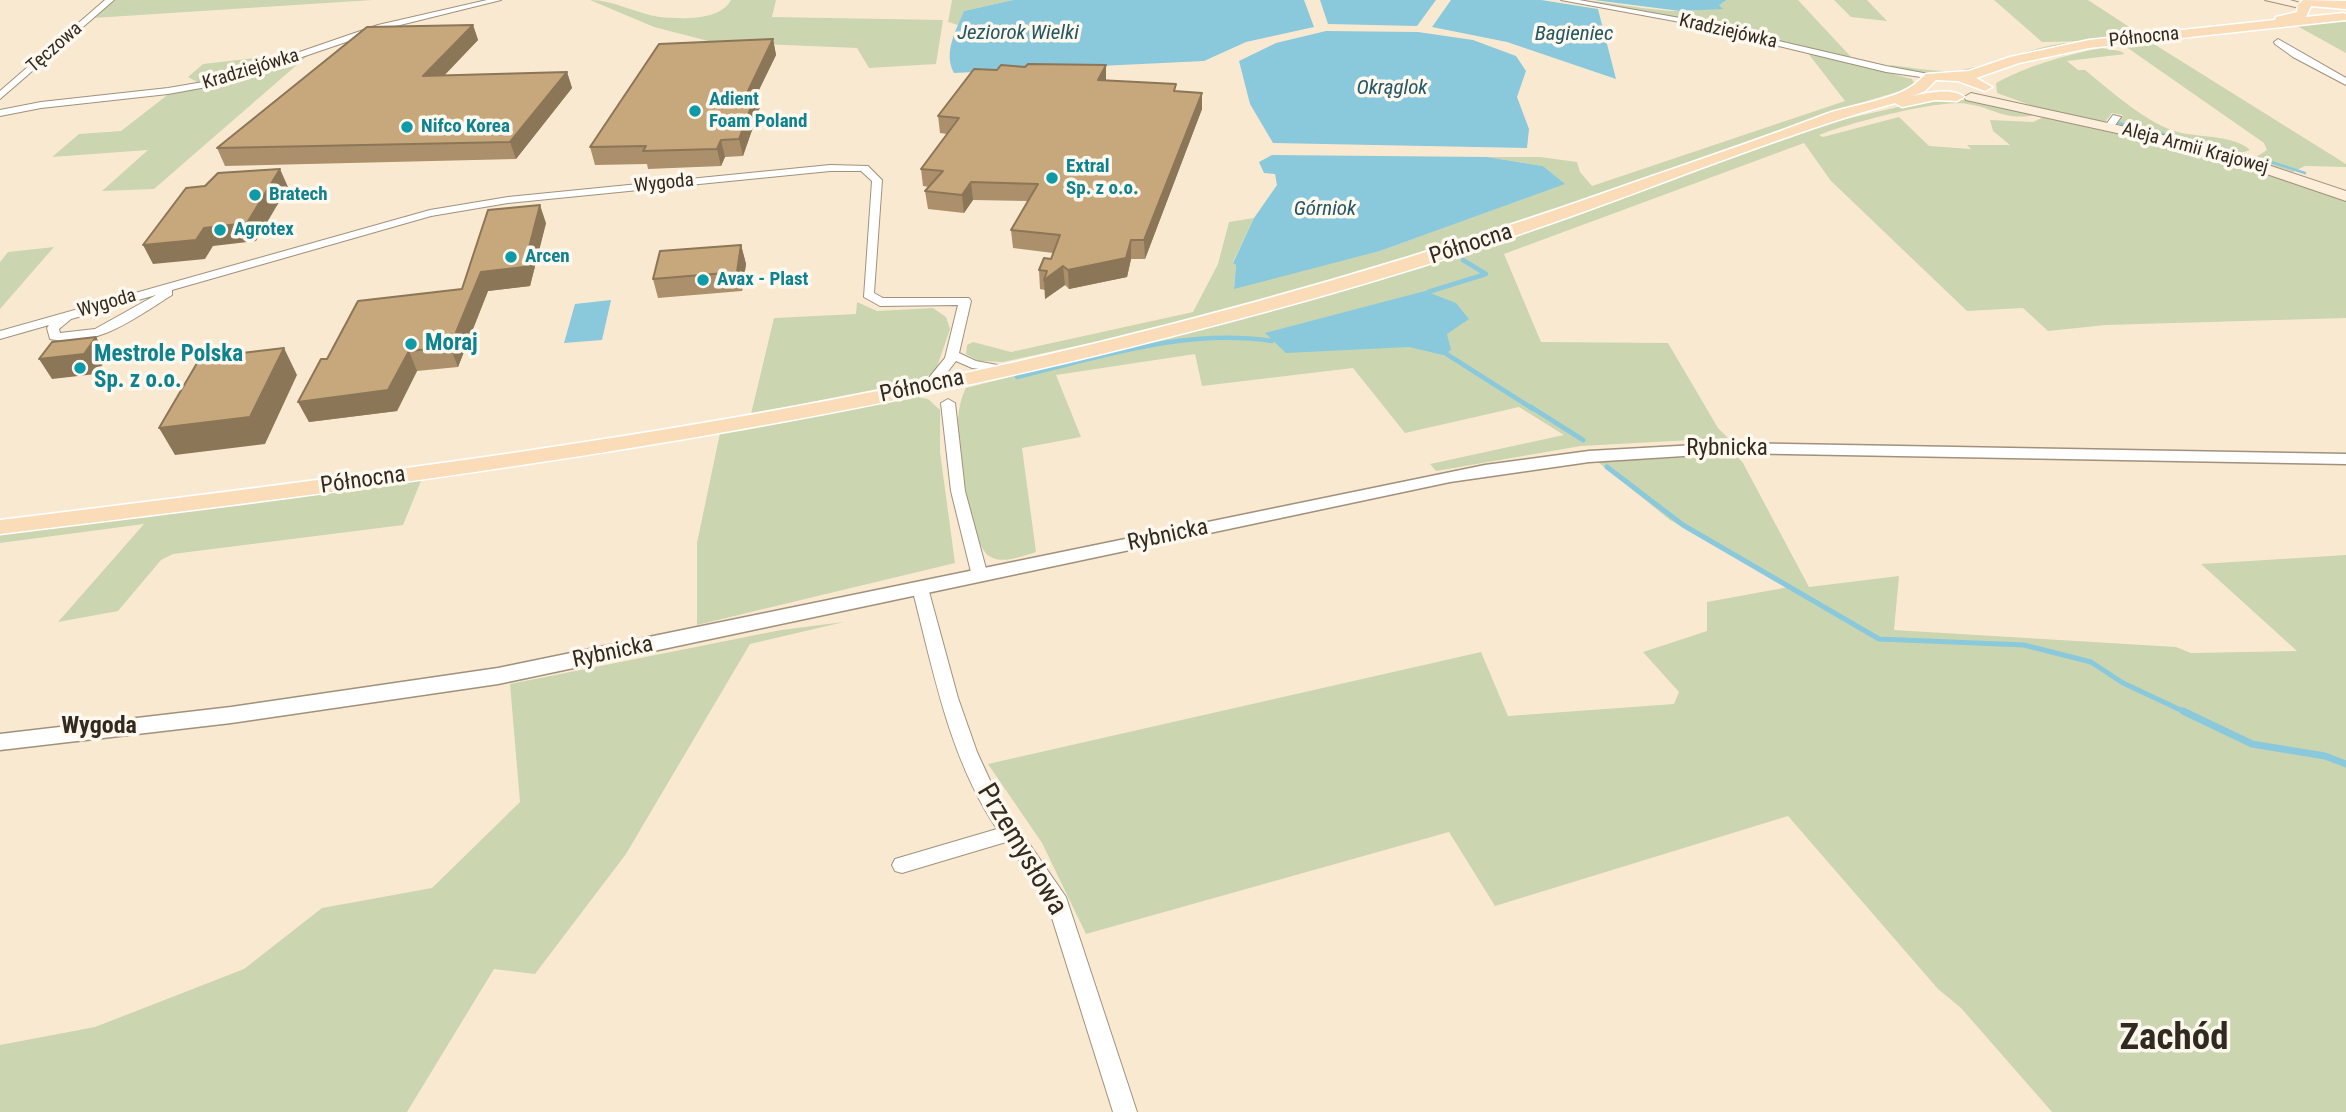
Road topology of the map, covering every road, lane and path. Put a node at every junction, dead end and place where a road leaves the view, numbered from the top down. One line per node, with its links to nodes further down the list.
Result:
1 (110, 0): 15 (street, Tęczowa)
2 (497, 0): 16 (street, Kradziejówka)
3 (1565, 0): 12 (street, Kradziejówka)
4 (2271, 0): 6 (main road)
5 (2288, 0): 6 (main road)
6 (2310, 3): 7 (main road); 8 (main road, Północna)
7 (2345, 9): 8 (main road, Północna)
8 (2250, 26): 10 (main road, Północna)
9 (2278, 42): 13 (street)
10 (2038, 54): 11 (main road, Północna); 14 (main road, Północna)
11 (1953, 77): 12 (main road); 14 (main road)
12 (1927, 80): 14 (main road); 17 (main road, Północna)
13 (2346, 82)
14 (1975, 93): 17 (main road, Północna); 18 (main road, Aleja Armii Krajowej)
15 (0, 96)
16 (0, 113)
17 (1816, 124): 23 (main road, Północna)
18 (2346, 195)
19 (186, 281): 20 (street, Wygoda); 20 (street, Wygoda); 22 (street, Wygoda)
20 (69, 315): 21 (street, Wygoda)
21 (0, 335)
22 (954, 355): 23 (street); 25 (street, Wygoda)
23 (1003, 370): 24 (main road, Północna)
24 (968, 377): 25 (main road, Północna); 26 (street)
25 (922, 387): 26 (street); 28 (main road, Północna)
26 (948, 403): 29 (street)
27 (2346, 459): 29 (street, Rybnicka)
28 (0, 527)
29 (980, 576): 30 (street, Rybnicka)
30 (920, 588): 31 (street, Rybnicka); 32 (street, Przemysłowa)
31 (0, 742)
32 (1010, 833): 33 (street); 34 (street, Przemysłowa)
33 (902, 865)
34 (1125, 1112)

